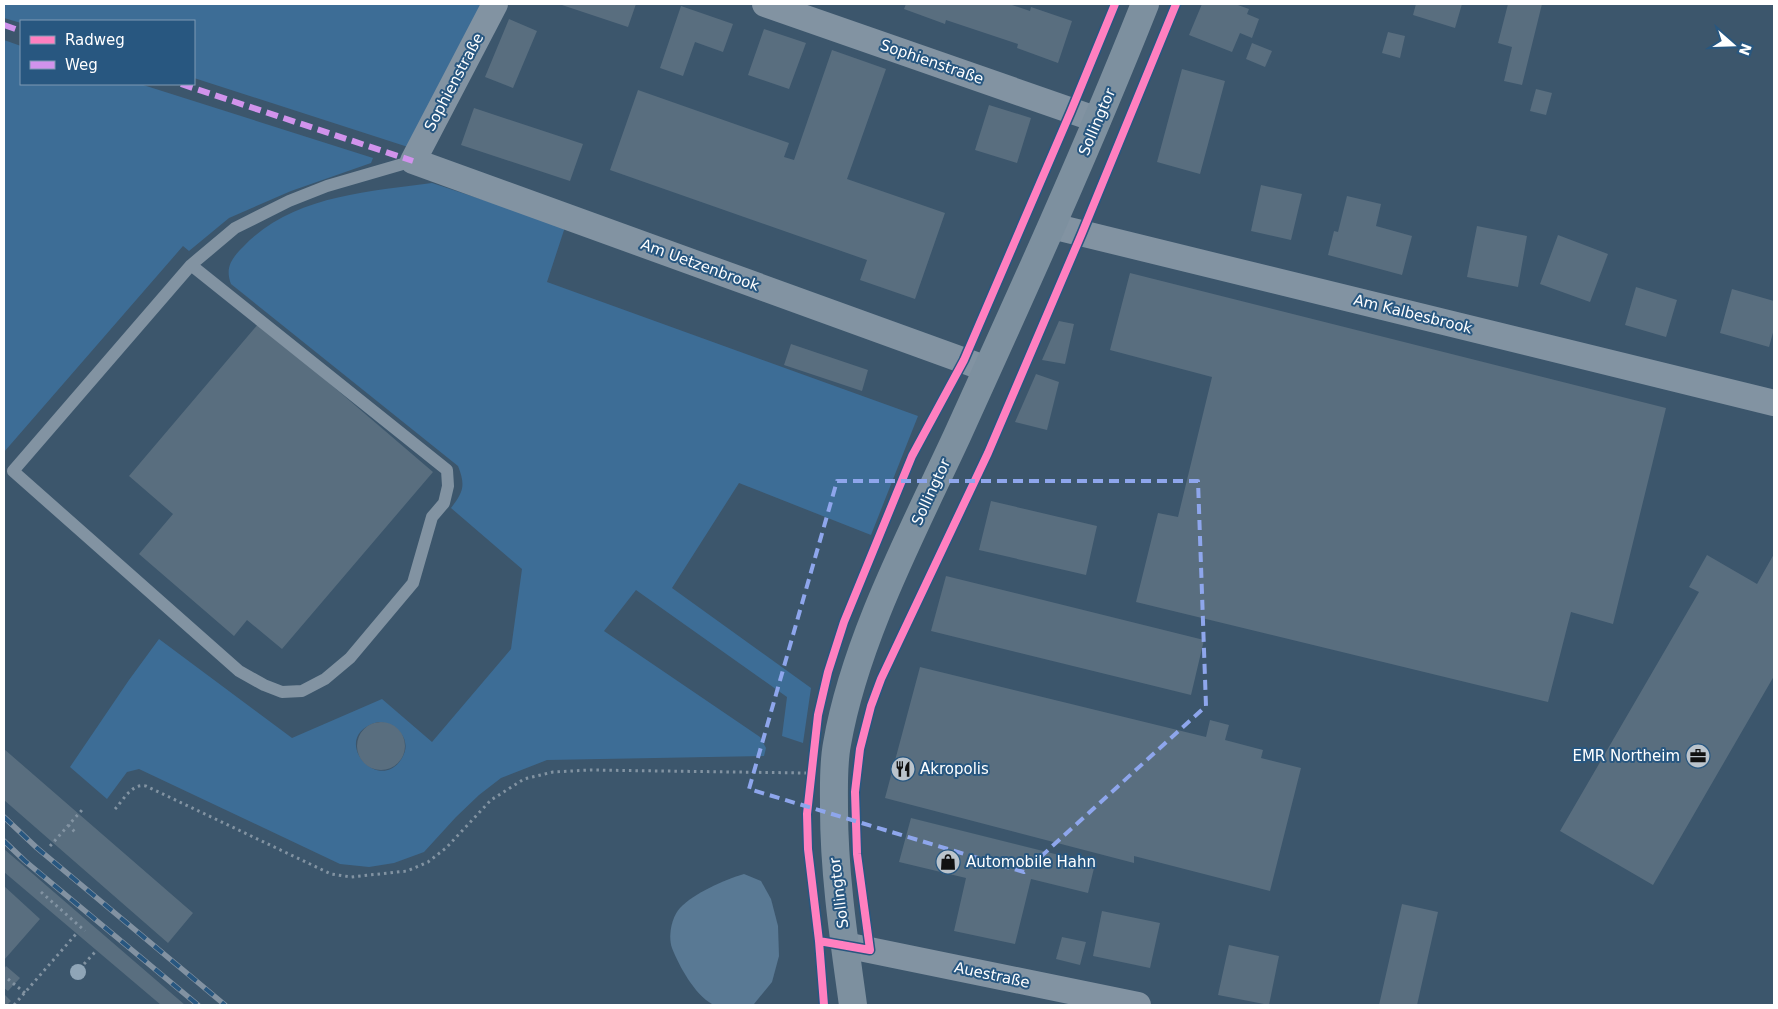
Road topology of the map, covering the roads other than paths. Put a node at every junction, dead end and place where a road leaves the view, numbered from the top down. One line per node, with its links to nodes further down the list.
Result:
1 (495, 4): 5 (street, Sophienstraße)
2 (765, 4): 4 (street, Sophienstraße)
3 (1145, 4): 4 (main road, Sollingtor)
4 (1098, 120): 6 (main road, Sollingtor)
5 (412, 161): 7 (lane); 8 (street, Am Uetzenbrook)
6 (1052, 226): 8 (main road, Sollingtor); 9 (street, Am Kalbesbrook)
7 (191, 265): 7 (lane)
8 (987, 369): 10 (main road, Sollingtor)
9 (1774, 403)
10 (845, 945): 11 (main road, Sollingtor); 12 (street, Auestraße)
11 (853, 1005)
12 (1138, 1005)

